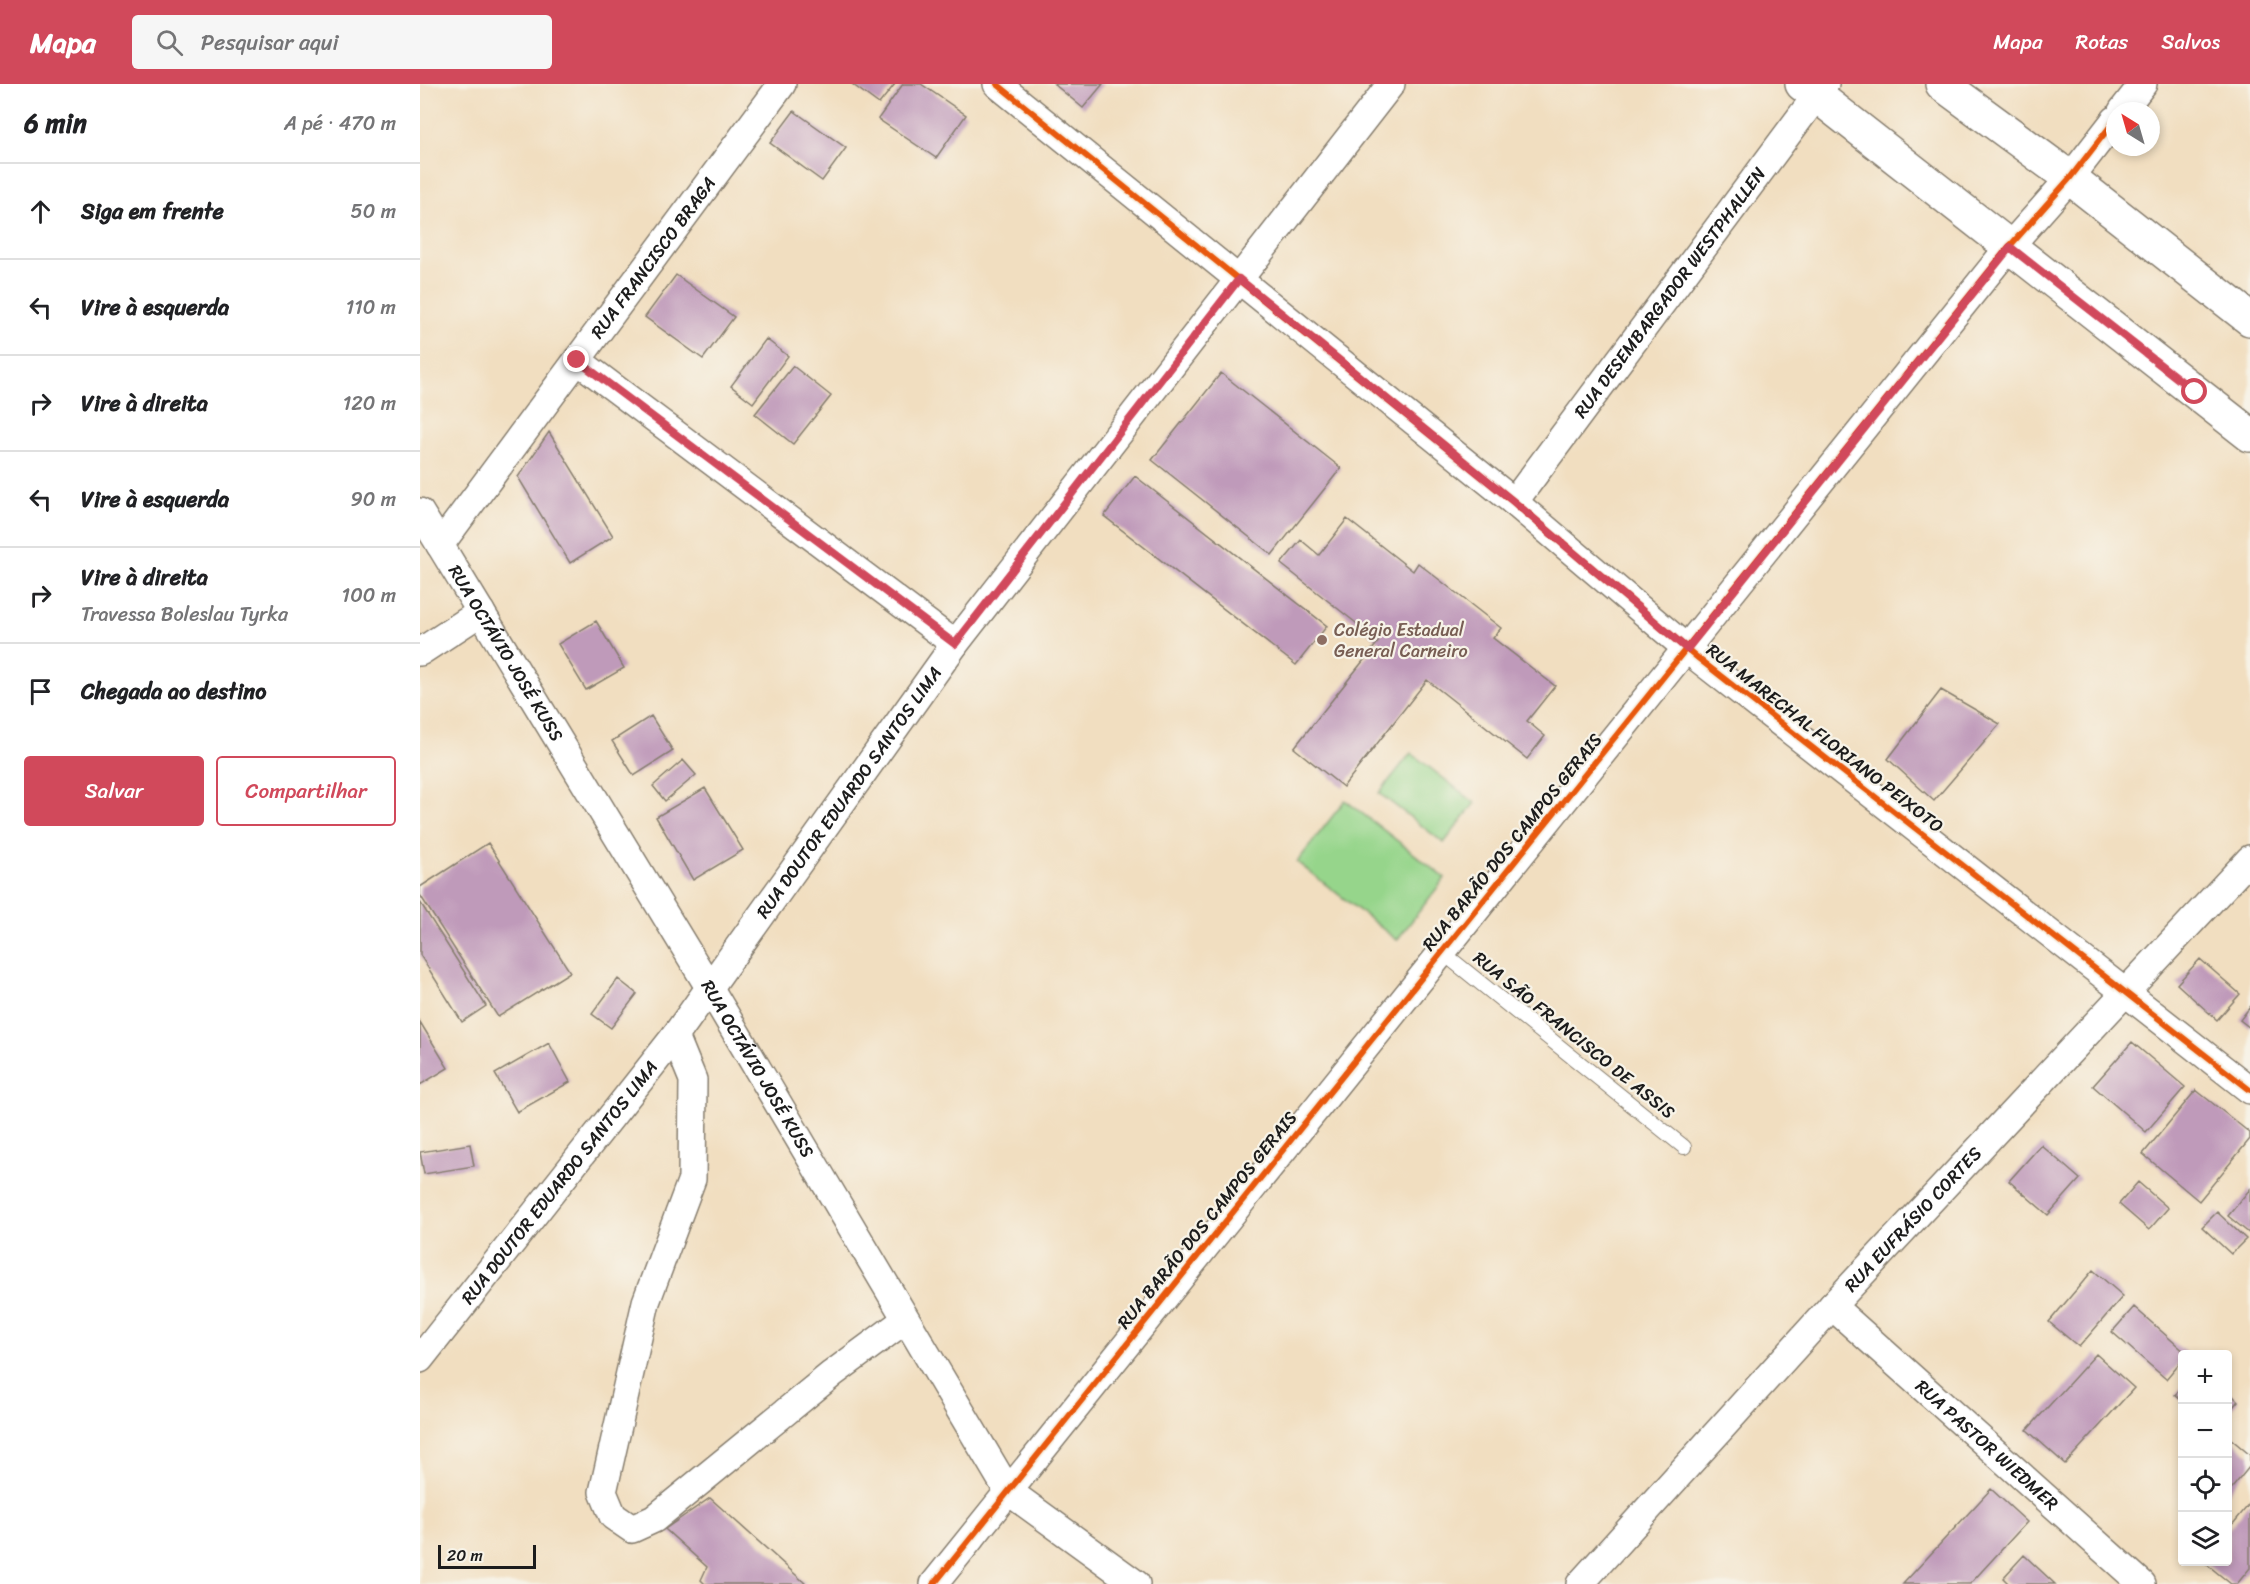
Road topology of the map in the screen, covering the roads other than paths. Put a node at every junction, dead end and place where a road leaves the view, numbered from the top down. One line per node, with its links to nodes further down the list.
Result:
1 (782, 84): 13 (street, RUA FRANCISCO BRAGA)
2 (997, 84): 11 (street, RUA MARECHAL FLORIANO PEIXOTO)
3 (1391, 84): 11 (street, RUA DOUTOR EDUARDO SANTOS LIMA)
4 (1942, 84): 9 (main road)
5 (2143, 84): 7 (street)
6 (1815, 88): 10 (main road); 15 (street, RUA DESEMBARGADOR WESTPHALLEN)
7 (2129, 102)
8 (2106, 132): 9 (street, RUA BARÃO DOS CAMPOS GERAIS)
9 (2070, 178): 10 (street, RUA BARÃO DOS CAMPOS GERAIS); 12 (main road)
10 (2010, 247): 14 (main road); 20 (street, RUA BARÃO DOS CAMPOS GERAIS)
11 (1239, 279): 15 (street, RUA MARECHAL FLORIANO PEIXOTO); 19 (street, RUA DOUTOR EDUARDO SANTOS LIMA)
12 (2250, 319)
13 (577, 360): 17 (street, RUA FRANCISCO BRAGA); 19 (street)
14 (2250, 435)
15 (1514, 502): 20 (street, RUA MARECHAL FLORIANO PEIXOTO)
16 (420, 512): 17 (street, RUA OCTÁVIO JOSÉ KUSS)
17 (440, 545): 18 (street, RUA OCTÁVIO JOSÉ KUSS)
18 (481, 612): 21 (street); 24 (street, RUA OCTÁVIO JOSÉ KUSS)
19 (955, 644): 24 (street, RUA DOUTOR EDUARDO SANTOS LIMA)
20 (1687, 649): 23 (street, RUA BARÃO DOS CAMPOS GERAIS); 25 (street, RUA MARECHAL FLORIANO PEIXOTO)
21 (420, 652)
22 (2250, 859): 25 (street, RUA EUFRÁSIO CORTES)
23 (1442, 952): 28 (lane, RUA SÃO FRANCISCO DE ASSIS); 32 (street, RUA BARÃO DOS CAMPOS GERAIS)
24 (709, 987): 26 (street, RUA DOUTOR EDUARDO SANTOS LIMA); 30 (street, RUA OCTÁVIO JOSÉ KUSS)
25 (2126, 993): 27 (street, RUA MARECHAL FLORIANO PEIXOTO); 29 (street, RUA EUFRÁSIO CORTES)
26 (675, 1036): 30 (street); 31 (street, RUA DOUTOR EDUARDO SANTOS LIMA)
27 (2250, 1090)
28 (1684, 1146)
29 (1832, 1306): 33 (street, RUA PASTOR WIEDMER); 36 (street, RUA EUFRÁSIO CORTES)
30 (905, 1320): 32 (street, RUA OCTÁVIO JOSÉ KUSS)
31 (420, 1359)
32 (1008, 1491): 34 (street, RUA BARÃO DOS CAMPOS GERAIS); 35 (street, RUA OCTÁVIO JOSÉ KUSS)
33 (2133, 1581)
34 (934, 1584)
35 (1136, 1584)
36 (1580, 1584)

